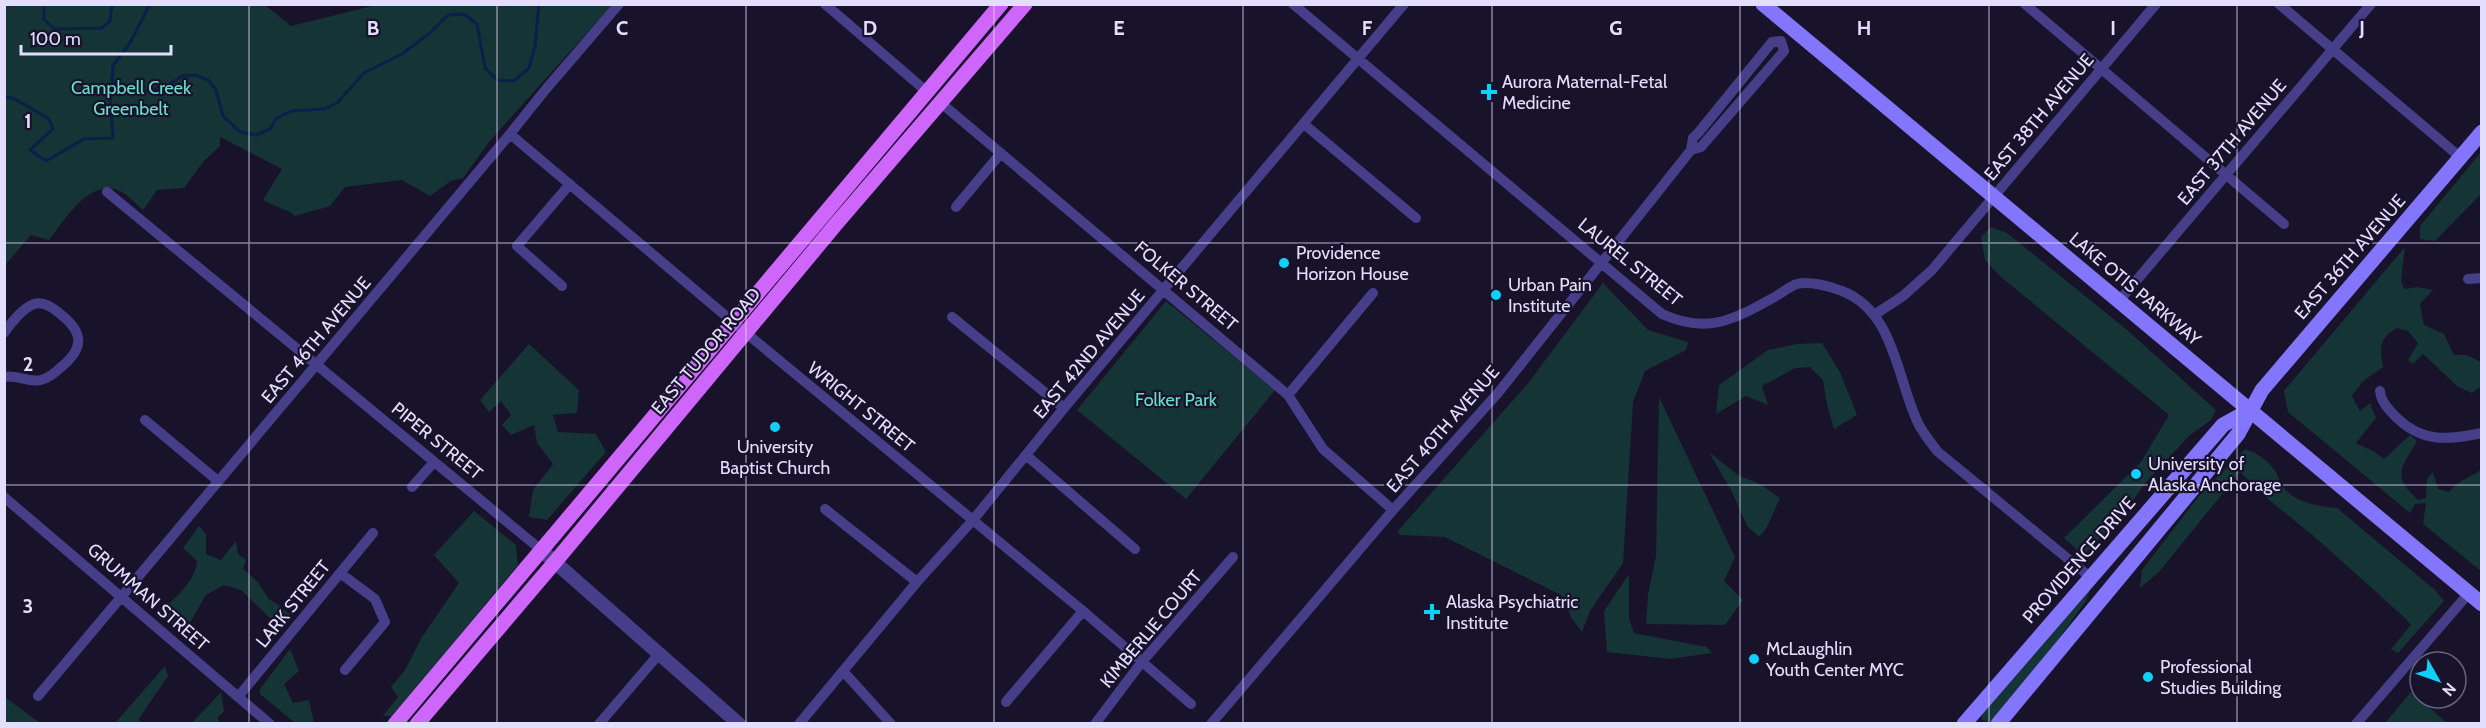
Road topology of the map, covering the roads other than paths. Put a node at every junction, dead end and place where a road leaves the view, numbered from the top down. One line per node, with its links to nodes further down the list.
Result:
1 (619, 4): 21 (street, EAST 46TH AVENUE)
2 (825, 4): 17 (street)
3 (1000, 4): 14 (main road, EAST TUDOR ROAD)
4 (1025, 4): 18 (main road, EAST TUDOR ROAD)
5 (1293, 4): 15 (street, LAUREL STREET)
6 (1404, 4): 15 (street, EAST 42ND AVENUE)
7 (1763, 4): 12 (main road, LAKE OTIS PARKWAY)
8 (2025, 4): 16 (street)
9 (2156, 4): 16 (street, EAST 38TH AVENUE)
10 (2279, 4): 13 (street)
11 (2372, 4): 13 (street, EAST 37TH AVENUE)
12 (1790, 27): 28 (main road, LAKE OTIS PARKWAY); 32 (street, EAST 40TH AVENUE)
13 (2333, 49): 24 (street); 25 (street, EAST 37TH AVENUE)
14 (956, 56): 17 (main road, EAST TUDOR ROAD); 18 (main road)
15 (1358, 59): 19 (street, EAST 42ND AVENUE); 32 (street, LAUREL STREET)
16 (2102, 69): 25 (street); 28 (street, EAST 38TH AVENUE)
17 (926, 91): 22 (main road); 41 (main road, EAST TUDOR ROAD)
18 (941, 103): 22 (main road, EAST TUDOR ROAD); 23 (street, FOLKER STREET)
19 (1304, 124): 30 (street); 36 (street, EAST 42ND AVENUE)
20 (2481, 132): 24 (main road, EAST 36TH AVENUE)
21 (510, 134): 26 (street, WRIGHT STREET); 44 (street, EAST 46TH AVENUE)
22 (907, 142): 43 (main road, EAST TUDOR ROAD)
23 (1001, 153): 29 (street); 36 (street, FOLKER STREET)
24 (2460, 158): 49 (main road, EAST 36TH AVENUE)
25 (2226, 176): 31 (street); 38 (street, EAST 37TH AVENUE)
26 (570, 184): 35 (street); 41 (street, WRIGHT STREET)
27 (107, 192): 44 (street, PIPER STREET)
28 (1993, 196): 38 (main road, LAKE OTIS PARKWAY); 39 (street, EAST 38TH AVENUE)
29 (956, 207)
30 (1416, 218)
31 (2284, 224)
32 (1601, 261): 39 (street, LAUREL STREET); 58 (street, EAST 40TH AVENUE)
33 (2481, 278): 34 (street)
34 (2468, 279)
35 (562, 286)
36 (1165, 289): 47 (street, FOLKER STREET); 48 (street, EAST 42ND AVENUE)
37 (1373, 293): 47 (street)
38 (2119, 301): 49 (main road, LAKE OTIS PARKWAY)
39 (1874, 315): 66 (street, LAUREL STREET)
40 (952, 317): 48 (street)
41 (732, 321): 43 (street, WRIGHT STREET); 61 (main road, EAST TUDOR ROAD)
42 (4, 333): 45 (street)
43 (746, 333): 59 (street, WRIGHT STREET); 64 (main road, EAST TUDOR ROAD)
44 (317, 365): 53 (street, PIPER STREET); 54 (street, EAST 46TH AVENUE)
45 (4, 378)
46 (2380, 391): 51 (street)
47 (1288, 394): 58 (street, FOLKER STREET)
48 (1064, 408): 52 (street, EAST 42ND AVENUE)
49 (2250, 410): 66 (main road, PROVIDENCE DRIVE); 68 (main road, LAKE OTIS PARKWAY); 72 (main road)
50 (145, 420): 54 (street)
51 (2481, 433)
52 (1026, 455): 59 (street, EAST 42ND AVENUE); 62 (street)
53 (434, 462): 55 (street); 61 (street, PIPER STREET)
54 (218, 481): 69 (street, EAST 46TH AVENUE)
55 (412, 487)
56 (4, 497): 69 (street, GRUMMAN STREET)
57 (825, 509): 67 (street)
58 (1393, 510): 89 (street, EAST 40TH AVENUE)
59 (973, 520): 67 (street, EAST 42ND AVENUE); 71 (street, WRIGHT STREET)
60 (373, 533): 65 (street, LARK STREET)
61 (540, 549): 64 (street, PIPER STREET); 82 (main road, EAST TUDOR ROAD)
62 (1135, 549)
63 (1233, 557): 74 (street, KIMBERLIE COURT)
64 (555, 562): 73 (street, PIPER STREET); 83 (main road, EAST TUDOR ROAD)
65 (340, 573): 75 (street); 78 (street, LARK STREET)
66 (2090, 577): 72 (main road); 90 (main road, PROVIDENCE DRIVE)
67 (917, 582): 76 (street, EAST 42ND AVENUE)
68 (2469, 593): 70 (main road, LAKE OTIS PARKWAY); 92 (street)
69 (122, 595): 77 (street, EAST 46TH AVENUE); 78 (street, GRUMMAN STREET)
70 (2481, 604)
71 (1083, 611): 74 (street, WRIGHT STREET); 79 (street)
72 (2073, 632): 91 (main road)
73 (659, 654): 84 (street); 85 (street, PIPER STREET)
74 (1141, 663): 80 (street, WRIGHT STREET); 88 (street, KIMBERLIE COURT)
75 (345, 670)
76 (843, 671): 86 (street, EAST 42ND AVENUE); 87 (street)
77 (38, 696)
78 (238, 697): 81 (street, GRUMMAN STREET)
79 (1006, 702)
80 (1191, 704)
81 (270, 723)
82 (395, 723)
83 (417, 723)
84 (599, 723)
85 (739, 723)
86 (799, 723)
87 (891, 723)
88 (1095, 723)
89 (1211, 723)
90 (1964, 723)
91 (1998, 723)
92 (2356, 723)

